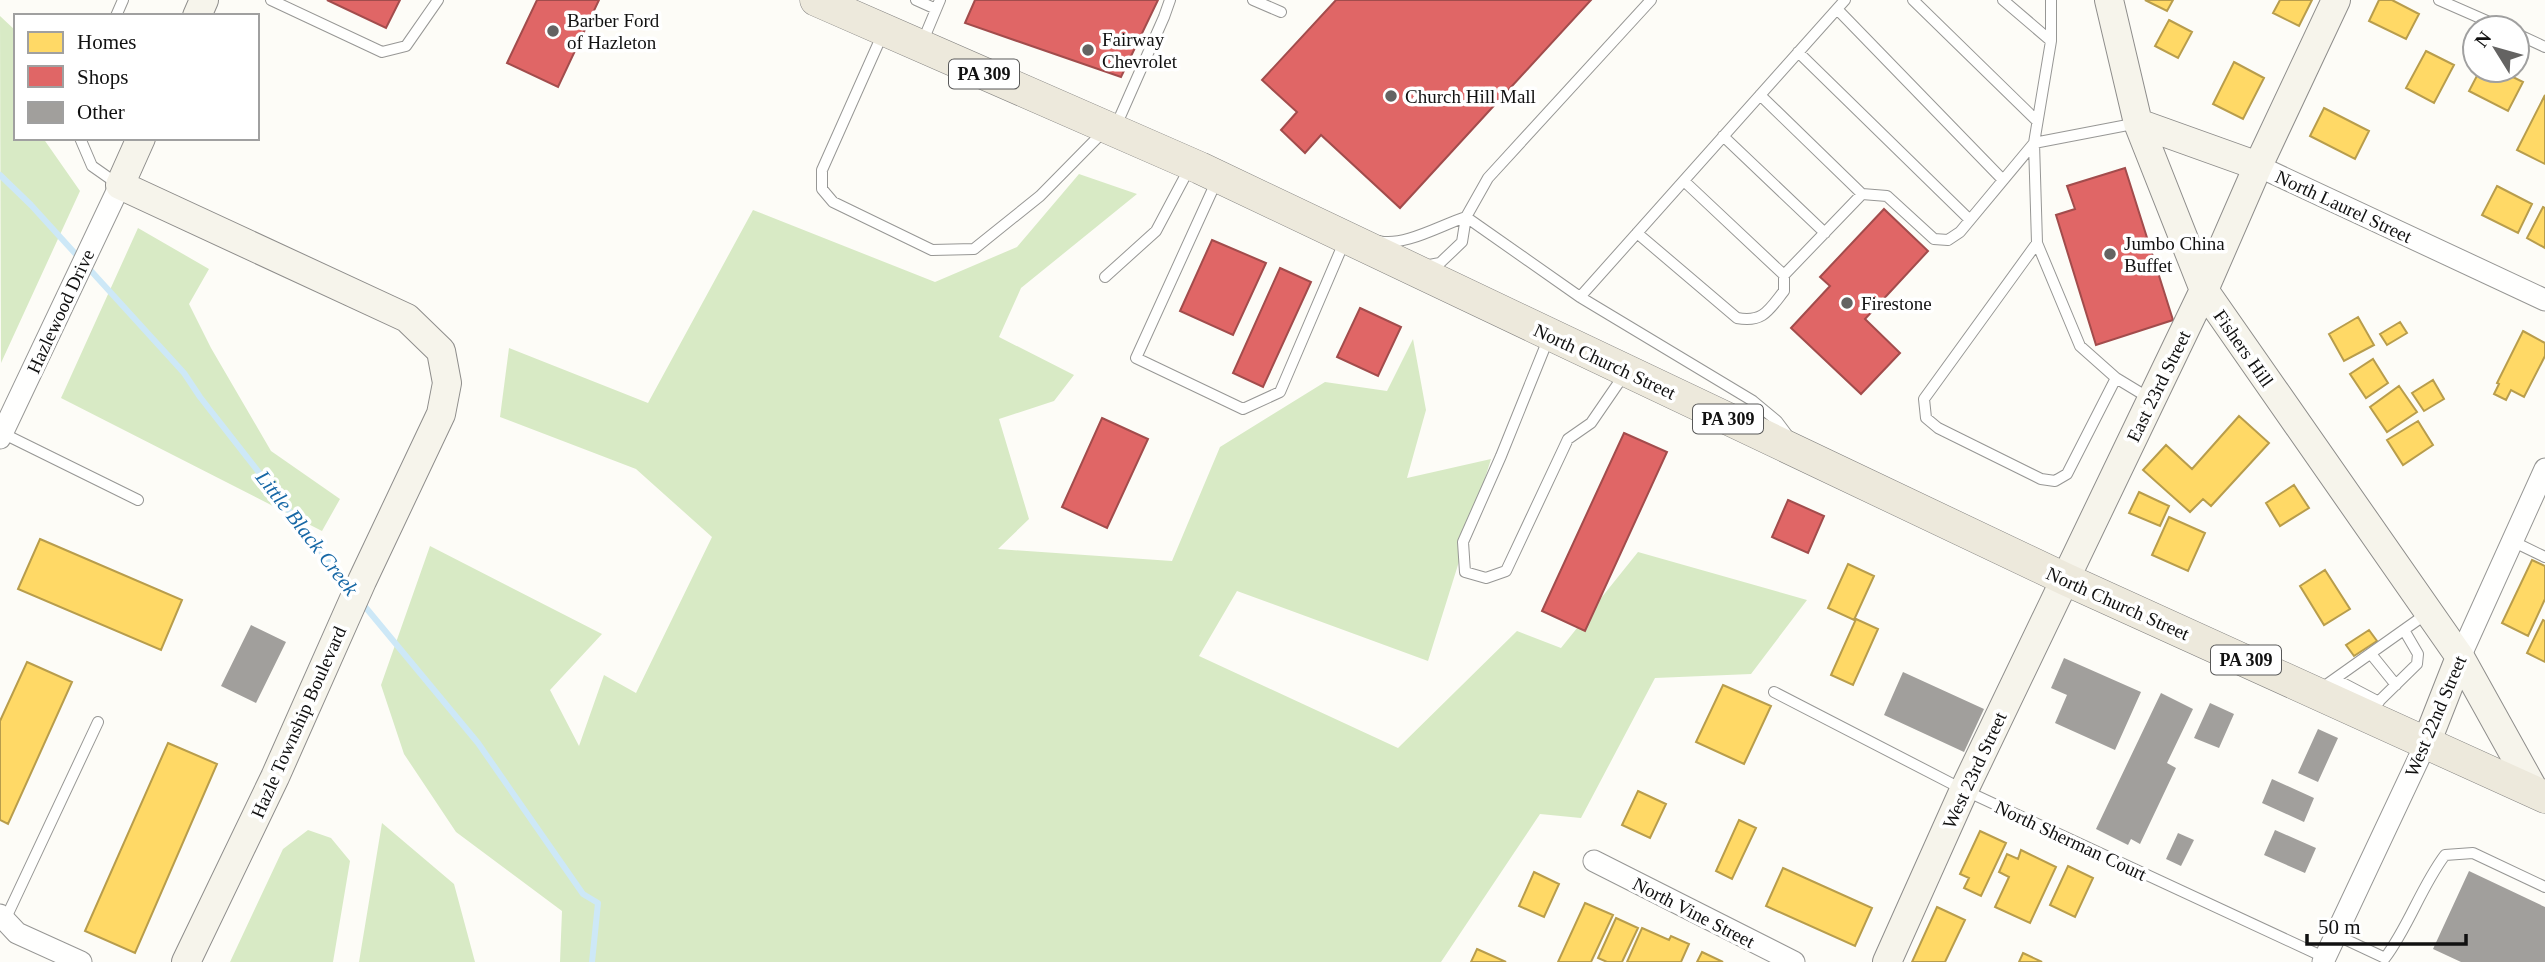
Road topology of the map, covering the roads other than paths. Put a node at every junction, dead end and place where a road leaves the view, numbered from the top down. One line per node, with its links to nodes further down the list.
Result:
1 (271, 0): 2 (lane)
2 (438, 0)
3 (816, 0): 19 (main road, North Church Street / PA 309)
4 (916, 0): 15 (lane)
5 (1170, 0): 26 (lane)
6 (1253, 0): 17 (lane)
7 (1651, 0): 37 (lane)
8 (1845, 0): 16 (lane)
9 (1913, 0): 24 (lane)
10 (2003, 0): 20 (lane)
11 (2051, 0): 20 (lane)
12 (2109, 0): 25 (street, Fishers Hill)
13 (2336, 0): 31 (street, East 23rd Street)
14 (2439, 0): 18 (lane)
15 (938, 5): 21 (lane)
16 (1837, 9): 22 (lane); 33 (lane)
17 (1280, 12)
18 (2471, 14)
19 (884, 30): 21 (main road, North Church Street / PA 309); 26 (lane)
20 (2051, 41): 24 (lane)
21 (921, 46): 26 (main road, North Church Street / PA 309)
22 (1798, 52): 23 (lane); 38 (lane)
23 (1760, 95): 27 (lane); 36 (lane)
24 (2037, 121): 30 (lane)
25 (2138, 123): 30 (lane); 31 (street, North Laurel Street); 46 (street, Fishers Hill)
26 (1110, 130): 32 (main road, North Church Street / PA 309)
27 (1723, 136): 34 (lane); 40 (lane)
28 (81, 140): 35 (lane)
29 (140, 140): 35 (street)
30 (2034, 144): 33 (lane); 42 (lane)
31 (2258, 166): 46 (street, East 23rd Street); 48 (street, North Laurel Street)
32 (1203, 170): 41 (main road, North Church Street / PA 309); 41 (lane); 45 (lane)
33 (2003, 180): 38 (lane)
34 (1684, 181): 39 (lane); 44 (lane)
35 (120, 185): 53 (street, Hazlewood Drive); 78 (street, Hazle Township Boulevard)
36 (1862, 194): 38 (lane); 40 (lane)
37 (1466, 217): 41 (lane); 43 (lane); 47 (lane)
38 (1970, 220)
39 (1637, 233): 44 (lane); 47 (lane)
40 (1825, 233): 44 (lane)
41 (1339, 234): 43 (main road, North Church Street / PA 309)
42 (2036, 243): 51 (lane); 51 (lane)
43 (1411, 269): 49 (main road, North Church Street / PA 309)
44 (1784, 275)
45 (1105, 277)
46 (2204, 290): 52 (street, East 23rd Street); 60 (street, Fishers Hill)
47 (1580, 297): 54 (lane)
48 (2545, 300)
49 (1550, 335): 50 (main road, North Church Street / PA 309); 50 (lane)
50 (1626, 371): 54 (main road, North Church Street / PA 309)
51 (2116, 378): 52 (lane)
52 (2151, 400): 59 (street, East 23rd Street)
53 (1, 435): 56 (lane)
54 (1803, 455): 59 (main road, North Church Street / PA 309)
55 (2545, 469): 57 (street, West 22nd Street)
56 (138, 500)
57 (2512, 541): 58 (lane); 63 (street, West 22nd Street)
58 (2545, 557)
59 (2066, 579): 64 (main road, North Church Street / PA 309); 70 (street, West 23rd Street)
60 (2429, 612): 61 (lane); 63 (street, Fishers Hill)
61 (2403, 630): 62 (lane); 65 (lane)
62 (2371, 654): 64 (lane); 65 (lane)
63 (2460, 657): 69 (street, West 22nd Street); 71 (street, Fishers Hill)
64 (2326, 685): 67 (main road, North Church Street / PA 309)
65 (2396, 685): 67 (lane)
66 (1774, 692): 70 (lane, North Sherman Court)
67 (2372, 708): 69 (main road, North Church Street / PA 309)
68 (98, 722): 74 (lane)
69 (2427, 741): 71 (main road, North Church Street / PA 309); 75 (street, West 22nd Street)
70 (1964, 790): 76 (lane, North Sherman Court); 80 (street, West 23rd Street)
71 (2540, 794)
72 (1594, 862): 79 (street, North Vine Street)
73 (2545, 887): 75 (lane)
74 (2, 918): 77 (street)
75 (2336, 935): 76 (street, West 22nd Street)
76 (2327, 961)
77 (81, 962)
78 (186, 962)
79 (1794, 962)
80 (1887, 962)

